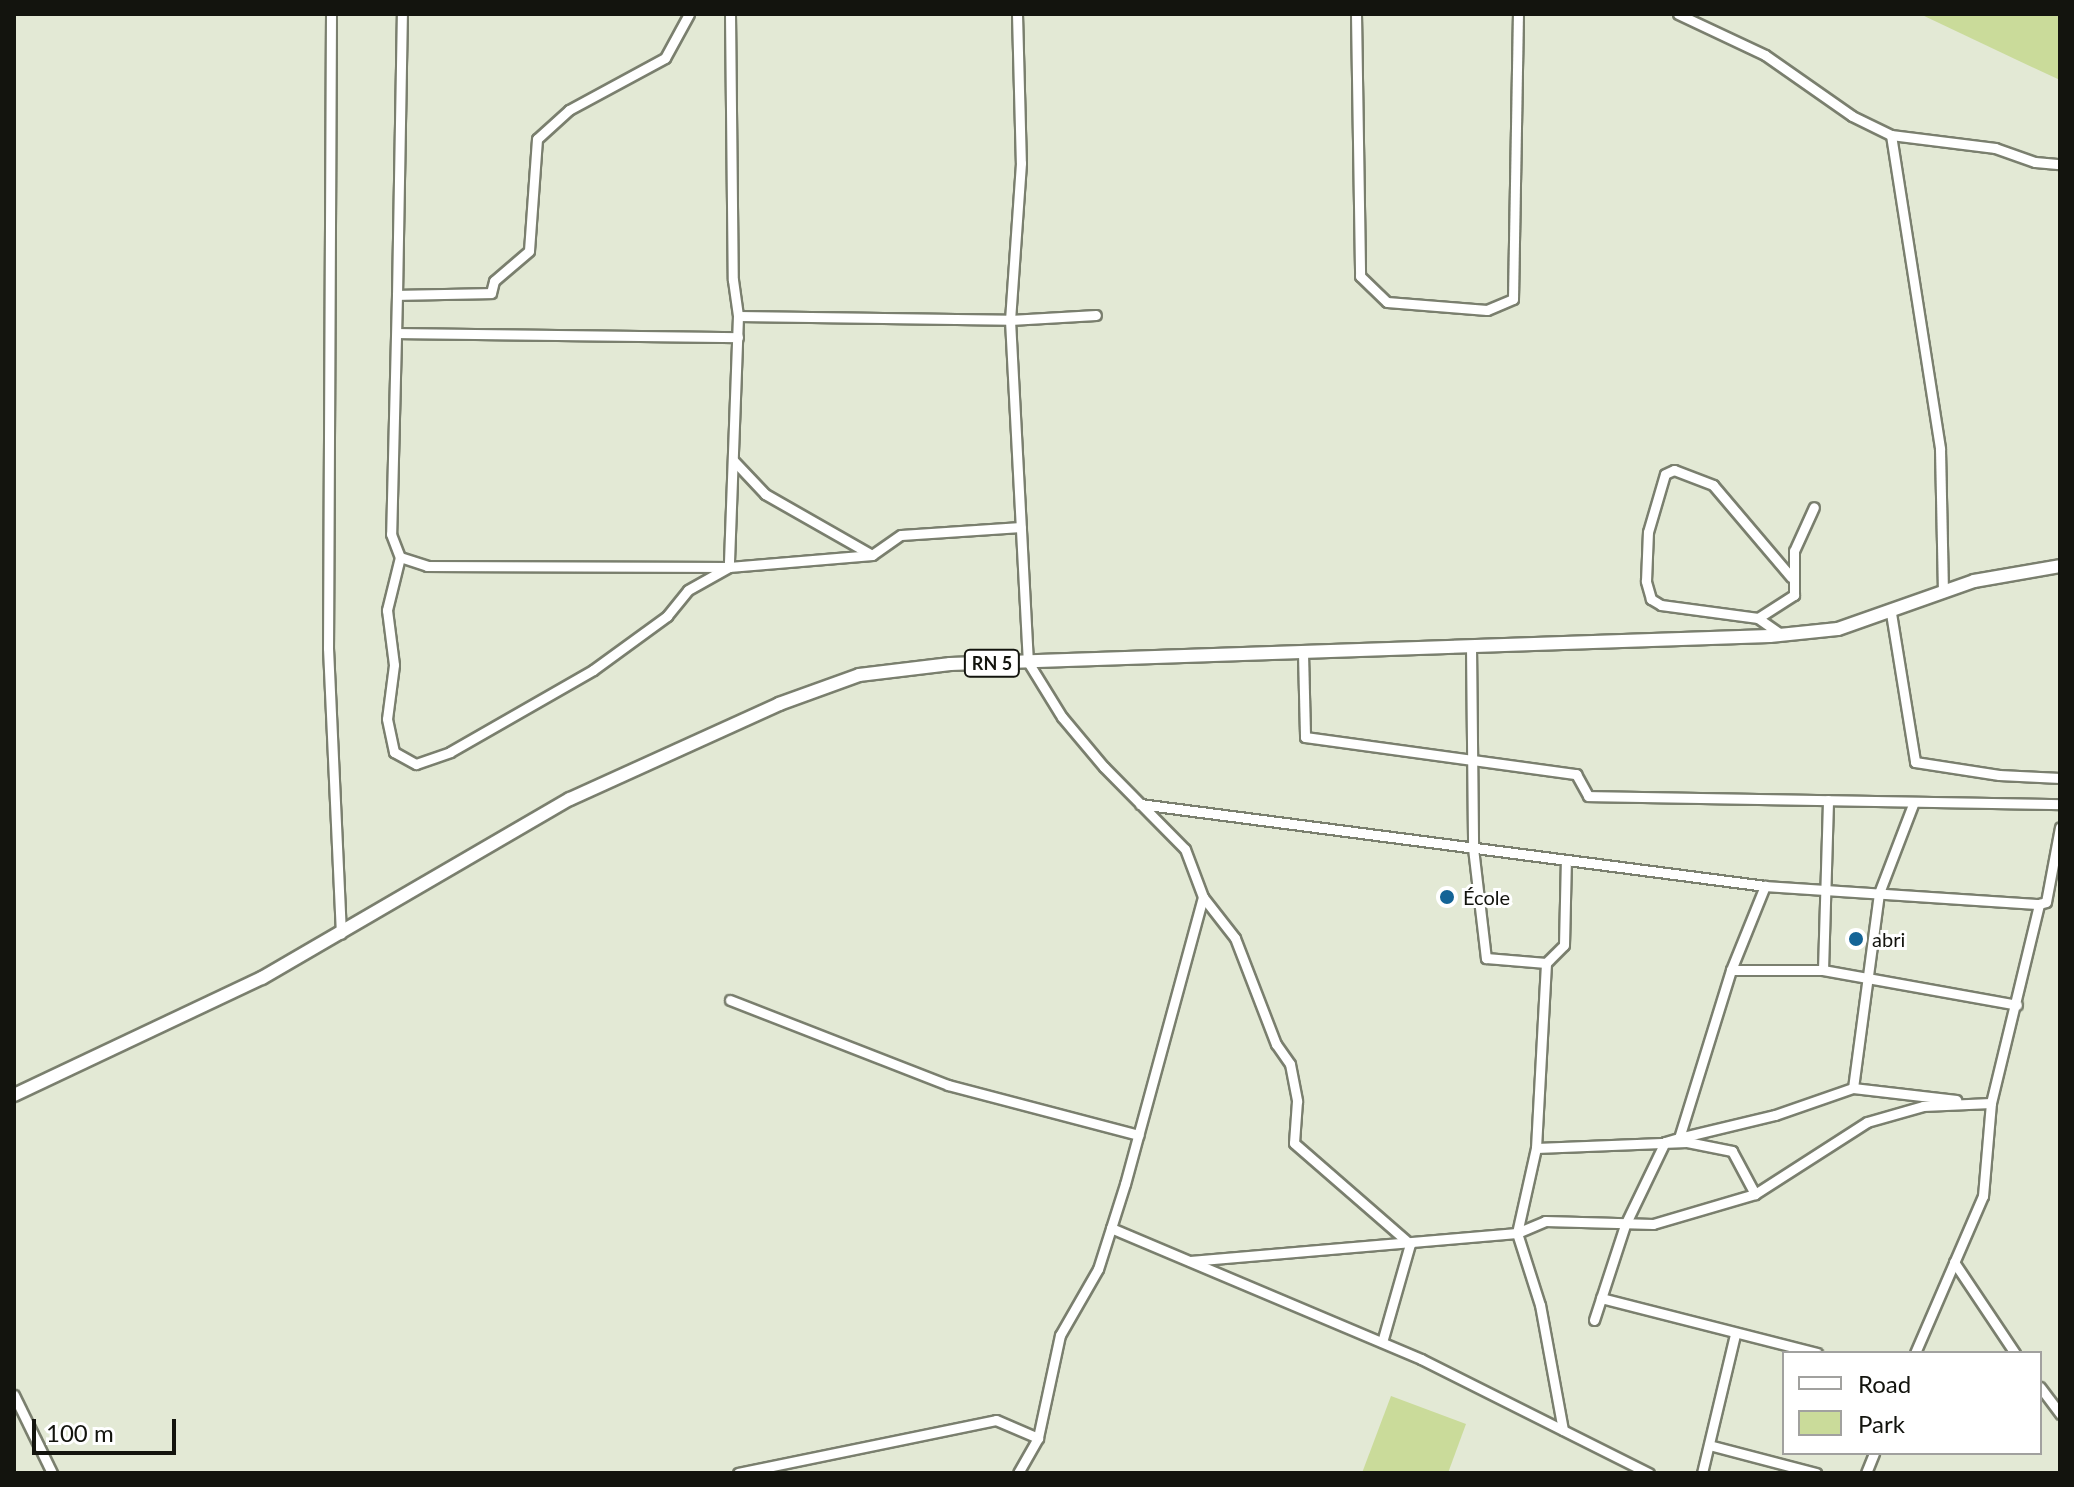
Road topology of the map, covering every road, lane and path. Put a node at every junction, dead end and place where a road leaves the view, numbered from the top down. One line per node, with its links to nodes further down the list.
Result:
1 (331, 14): 46 (street)
2 (402, 14): 11 (street)
3 (689, 14): 11 (street)
4 (730, 14): 13 (street)
5 (1017, 14): 14 (street)
6 (1356, 14): 7 (street)
7 (1518, 14)
8 (1678, 14): 9 (street)
9 (1891, 135): 10 (street); 25 (street)
10 (2060, 164)
11 (397, 295): 15 (street)
12 (1096, 315): 14 (street)
13 (738, 316): 14 (street); 16 (street)
14 (1010, 320): 19 (street)
15 (397, 333): 16 (street); 21 (street)
16 (738, 337): 17 (street)
17 (733, 460): 20 (street); 23 (street)
18 (1814, 507): 24 (street)
19 (1021, 527): 20 (street); 31 (street)
20 (872, 555): 23 (street)
21 (400, 557): 23 (street); 23 (street)
22 (2060, 566): 25 (main road, RN 5)
23 (729, 567)
24 (1791, 577): 27 (street); 27 (street)
25 (1943, 590): 26 (main road, RN 5)
26 (1891, 613): 28 (main road, RN 5); 33 (street)
27 (1758, 618): 28 (street)
28 (1782, 635): 29 (main road, RN 5)
29 (1471, 646): 30 (main road, RN 5); 32 (street)
30 (1303, 653): 31 (main road, RN 5); 32 (street)
31 (1028, 662): 36 (street); 46 (main road, RN 5)
32 (1473, 760): 34 (street); 39 (street)
33 (2060, 778)
34 (1828, 800): 35 (street); 42 (street)
35 (1914, 802): 37 (street); 43 (street)
36 (1140, 804): 39 (street); 44 (street)
37 (2060, 804)
38 (2060, 827): 45 (street)
39 (1473, 848): 40 (street); 47 (street)
40 (1566, 860): 41 (street); 47 (street)
41 (1765, 886): 42 (street); 48 (street)
42 (1824, 889): 43 (street); 49 (street)
43 (1879, 893): 45 (street); 50 (street)
44 (1203, 897): 56 (street); 64 (street)
45 (2039, 904): 52 (street)
46 (341, 934): 54 (main road, RN 5)
47 (1546, 963): 59 (street)
48 (1731, 970): 49 (street); 57 (street)
49 (1823, 970): 50 (street)
50 (1865, 981): 52 (street); 53 (street)
51 (730, 1000): 56 (street)
52 (2017, 1005): 55 (street)
53 (1853, 1088): 55 (street); 57 (street)
54 (14, 1095)
55 (1991, 1103): 60 (street); 66 (street)
56 (1139, 1135): 62 (street)
57 (1679, 1138): 58 (street)
58 (1665, 1142): 59 (street); 60 (street); 61 (street)
59 (1536, 1148): 63 (street)
60 (1755, 1194): 61 (street)
61 (1625, 1225): 63 (street); 67 (street)
62 (1111, 1228): 65 (street); 78 (street)
63 (1517, 1233): 64 (street); 77 (street)
64 (1410, 1244): 65 (street); 70 (street)
65 (1190, 1261): 70 (street)
66 (1954, 1262): 72 (street); 73 (street)
67 (1601, 1298): 68 (street); 69 (street)
68 (1594, 1320)
69 (1735, 1335): 71 (street); 79 (street)
70 (1382, 1342): 77 (street)
71 (1808, 1351)
72 (1916, 1351)
73 (2014, 1351)
74 (2042, 1390): 76 (street)
75 (14, 1395): 80 (street)
76 (2060, 1414)
77 (1563, 1430): 83 (street)
78 (1038, 1438): 81 (street); 82 (street)
79 (1709, 1445): 84 (street); 85 (street)
80 (52, 1473)
81 (738, 1473)
82 (1018, 1473)
83 (1649, 1473)
84 (1702, 1473)
85 (1816, 1473)

